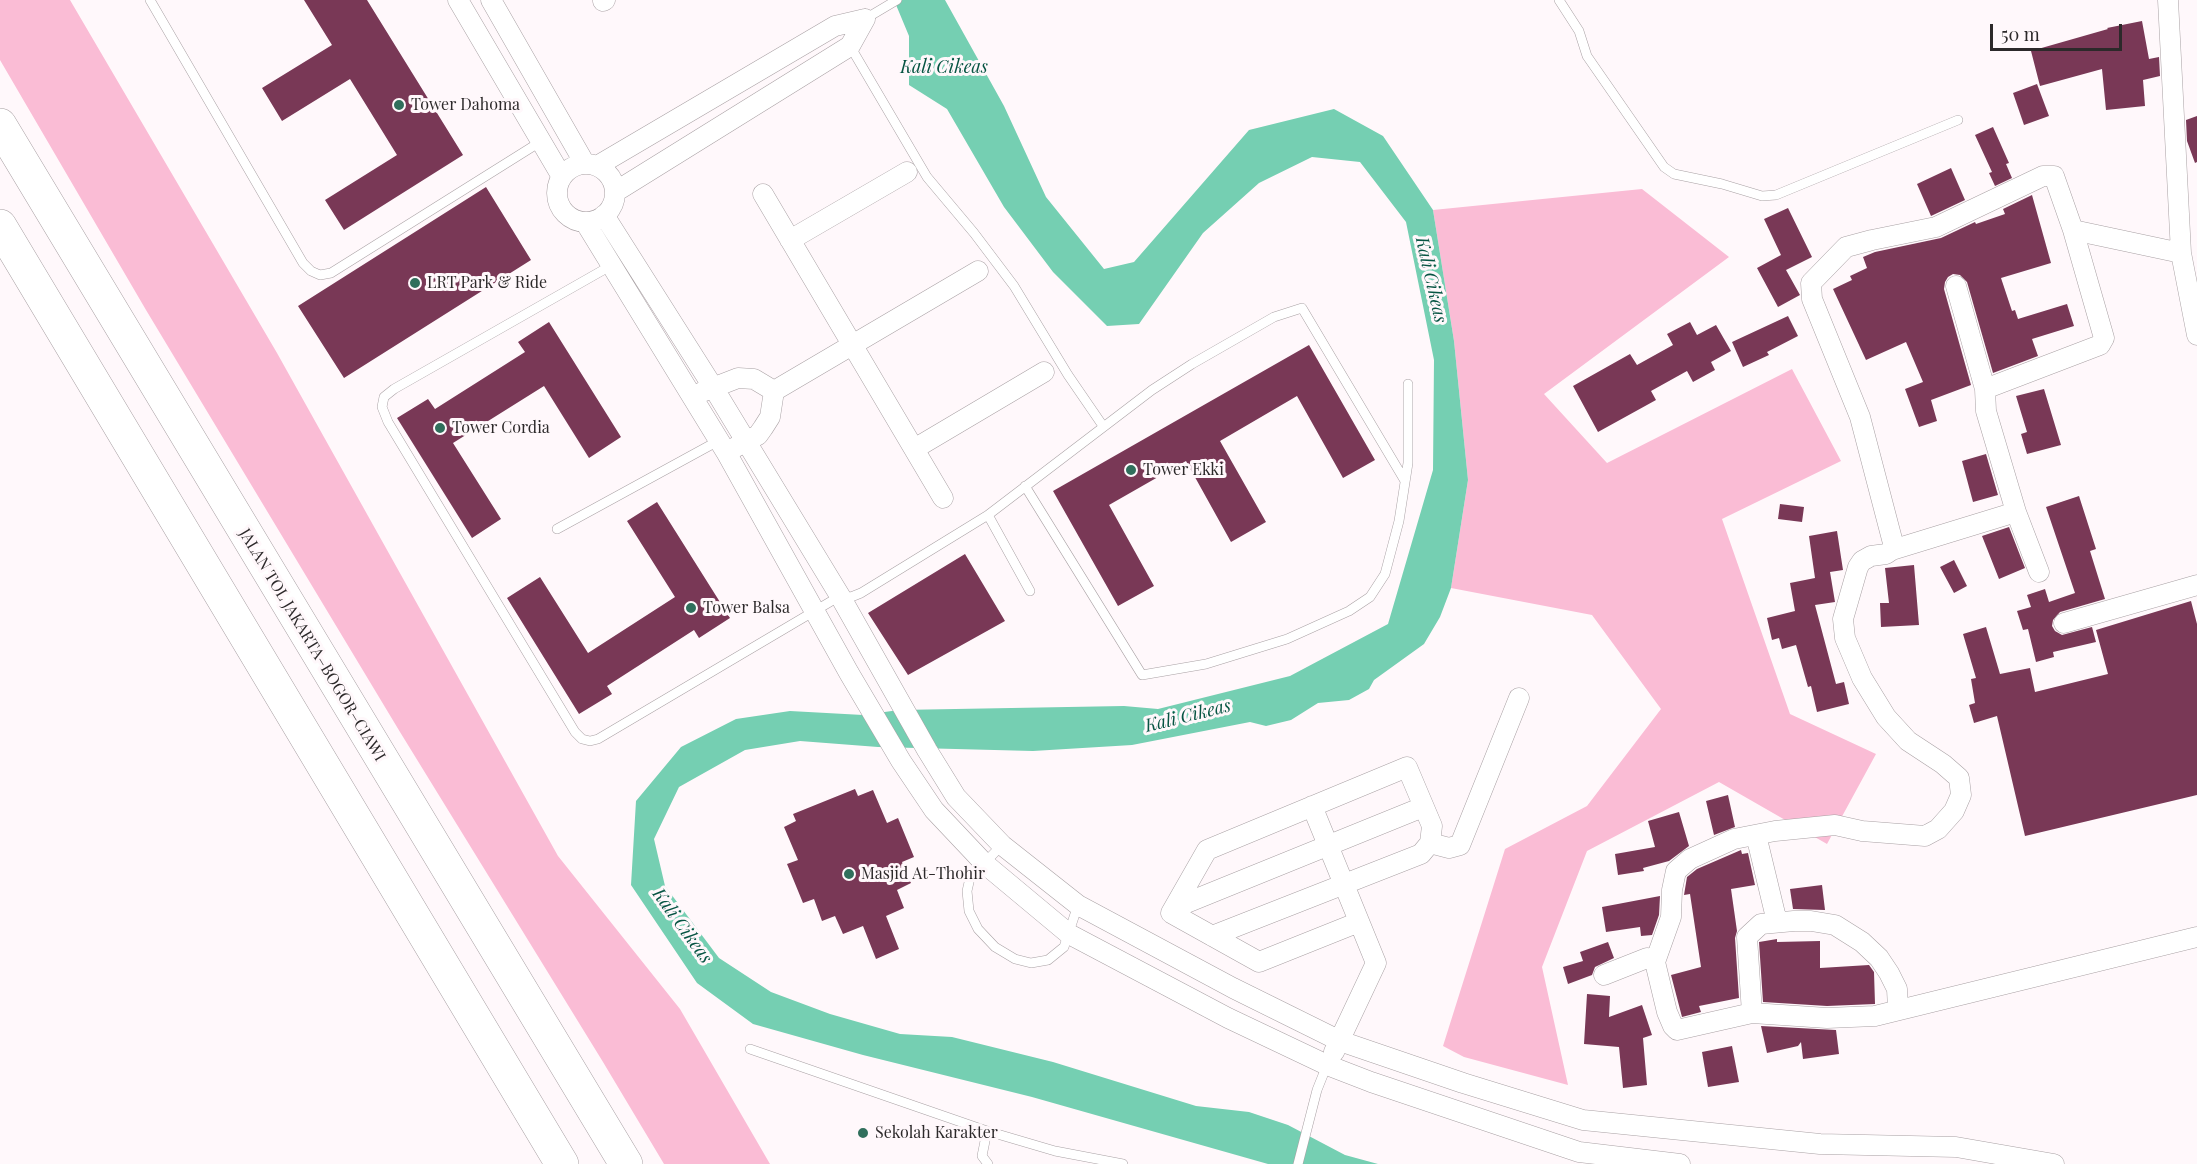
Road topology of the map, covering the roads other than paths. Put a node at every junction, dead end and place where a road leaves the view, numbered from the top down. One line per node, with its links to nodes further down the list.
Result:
1 (150, 0): 11 (lane)
2 (458, 0): 11 (street)
3 (491, 0): 12 (street)
4 (897, 0): 7 (lane)
5 (1559, 0): 9 (lane)
6 (2168, 0): 22 (street)
7 (870, 16): 8 (street); 12 (street)
8 (850, 46): 15 (street); 34 (lane)
9 (1958, 120)
10 (0, 125): 81 (highway, JALAN TOL JAKARTA–BOGOR–CIAWI)
11 (540, 142): 14 (street)
12 (591, 165): 14 (street); 15 (street)
13 (907, 172): 21 (street)
14 (562, 177): 18 (street)
15 (615, 192): 17 (street)
16 (763, 194): 21 (street)
17 (604, 215): 18 (street); 30 (street)
18 (585, 222): 23 (street)
19 (0, 225): 80 (highway)
20 (2073, 230): 22 (street); 31 (street); 44 (street)
21 (790, 240): 27 (street)
22 (2181, 253): 26 (street)
23 (612, 265): 33 (street); 49 (lane)
24 (978, 271): 27 (street)
25 (1956, 286): 31 (street)
26 (2197, 335)
27 (852, 345): 32 (street); 37 (street)
28 (1044, 372): 37 (street)
29 (1408, 384): 38 (lane)
30 (713, 387): 32 (street); 33 (street); 35 (street)
31 (1985, 389): 41 (street)
32 (774, 391): 35 (street)
33 (691, 397): 36 (street)
34 (1103, 426): 38 (lane); 39 (lane)
35 (746, 442): 36 (street); 48 (street)
36 (722, 447): 43 (lane); 49 (street)
37 (914, 449): 40 (street)
38 (1405, 481): 39 (lane)
39 (1025, 486): 42 (lane)
40 (943, 498)
41 (2016, 512): 44 (street); 45 (street)
42 (988, 515): 47 (lane); 48 (lane)
43 (557, 530)
44 (1893, 550): 54 (street)
45 (2039, 572)
46 (2197, 585): 50 (street)
47 (1030, 591)
48 (840, 596): 49 (lane); 56 (street)
49 (815, 610): 58 (street)
50 (2064, 623)
51 (1520, 698): 55 (street)
52 (1312, 806): 53 (street); 57 (street); 61 (street)
53 (1423, 807): 55 (street); 57 (street)
54 (1756, 835): 63 (street); 67 (street)
55 (1430, 843): 59 (street)
56 (1002, 844): 58 (lane); 60 (street)
57 (1328, 846): 59 (street); 61 (street)
58 (985, 864): 64 (street); 64 (lane)
59 (1344, 884): 62 (street); 65 (street)
60 (1078, 905): 64 (lane); 69 (street)
61 (1174, 908): 65 (street)
62 (1359, 922): 65 (street); 73 (street)
63 (1777, 922): 70 (street); 71 (street)
64 (1069, 934): 72 (street)
65 (1212, 936)
66 (2197, 937): 70 (street)
67 (1655, 962): 68 (street); 71 (street)
68 (1604, 975)
69 (1233, 988): 72 (street); 73 (street)
70 (1898, 1009): 71 (street)
71 (1752, 1013)
72 (1228, 1018): 75 (street)
73 (1340, 1041): 75 (street); 77 (street)
74 (750, 1049): 78 (lane)
75 (1327, 1065): 79 (street); 84 (lane)
76 (888, 1091): 78 (lane)
77 (1582, 1120): 79 (street); 86 (street)
78 (987, 1131): 82 (lane); 83 (lane)
79 (1579, 1152): 85 (street)
80 (562, 1164)
81 (626, 1164)
82 (988, 1164)
83 (1122, 1164)
84 (1298, 1164)
85 (1680, 1164)
86 (2054, 1164)

